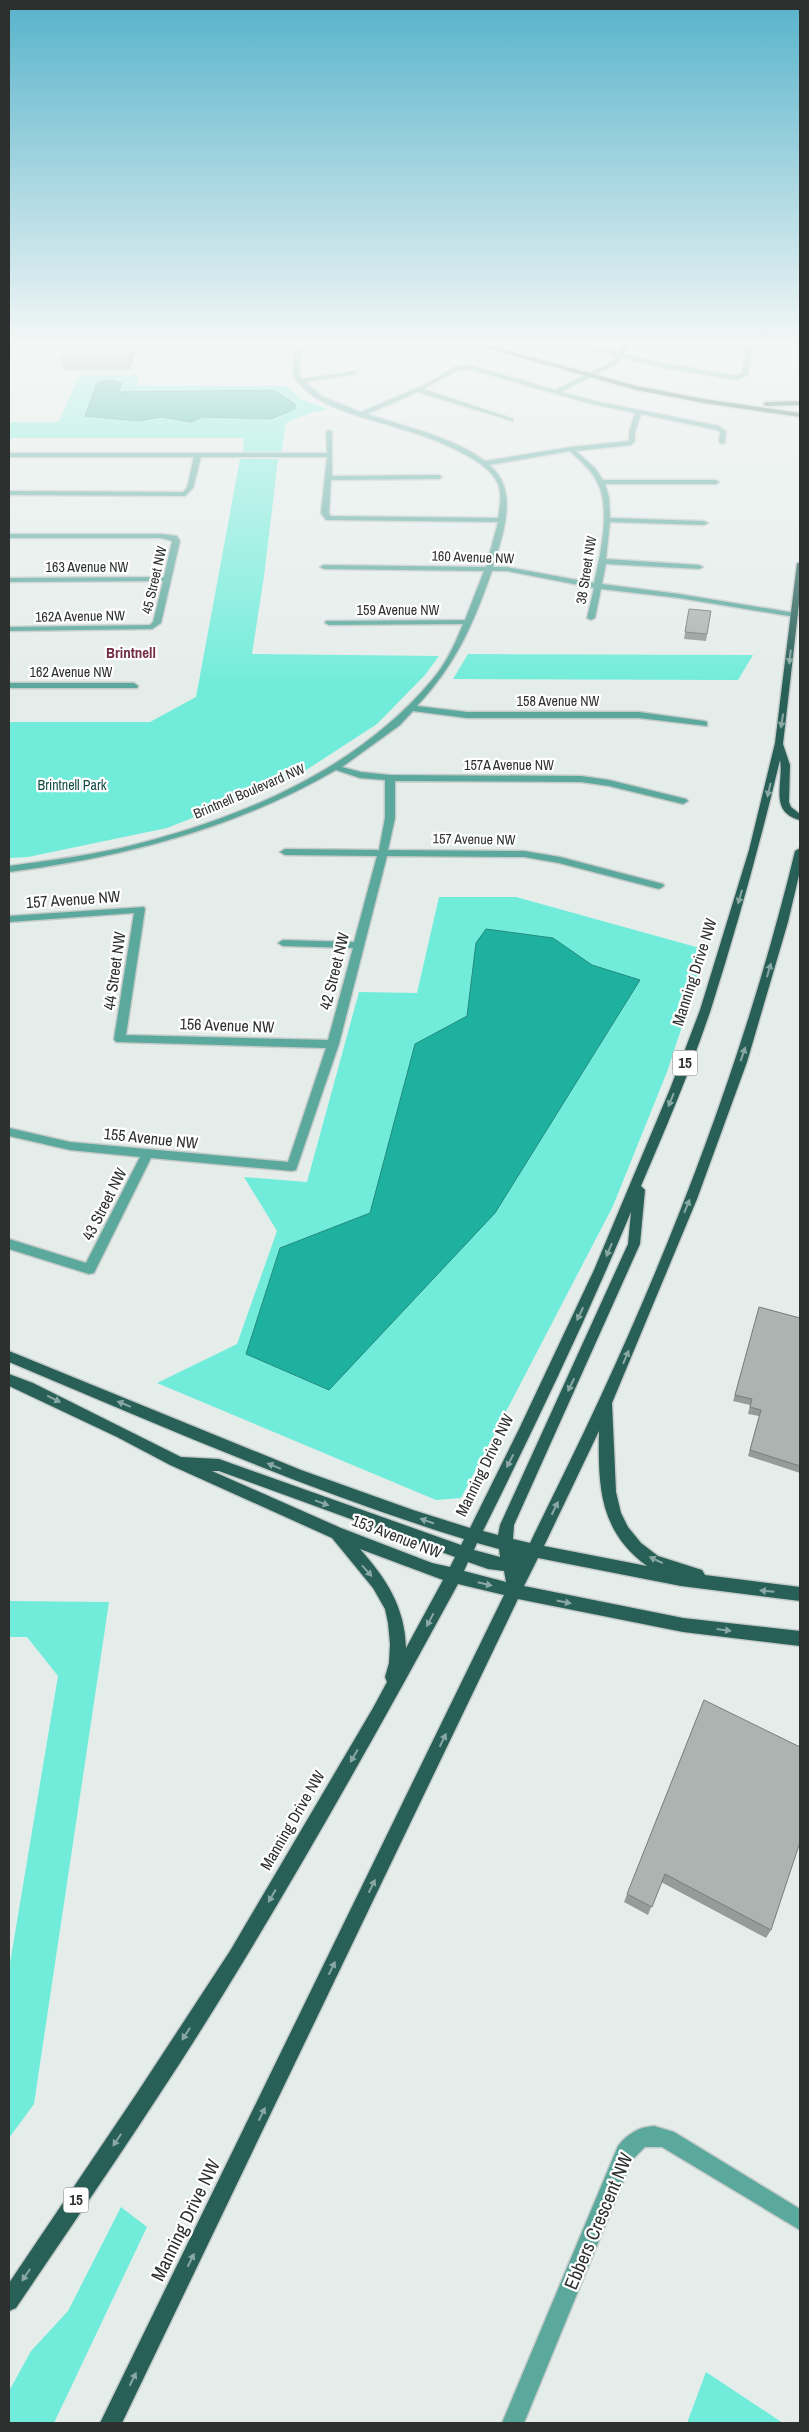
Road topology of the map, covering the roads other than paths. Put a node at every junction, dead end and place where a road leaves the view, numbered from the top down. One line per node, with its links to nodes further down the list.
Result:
1 (197, 458): 11 (street)
2 (330, 458): 7 (street)
3 (478, 458): 6 (street, Brintnell Boulevard NW)
4 (513, 458): 6 (street)
5 (580, 458): 9 (street, 38 Street NW)
6 (486, 463): 12 (street, Brintnell Boulevard NW)
7 (328, 478): 8 (street); 12 (street)
8 (439, 478)
9 (601, 482): 10 (street); 13 (street, 38 Street NW)
10 (716, 482)
11 (9, 492)
12 (500, 520): 20 (street, Brintnell Boulevard NW)
13 (606, 520): 14 (street); 16 (street, 38 Street NW)
14 (704, 523)
15 (9, 536): 21 (street, 45 Street NW)
16 (601, 561): 18 (street); 23 (street, 38 Street NW)
17 (800, 565): 24 (main road, Manning Drive NW)
18 (699, 567)
19 (324, 568): 20 (street, 160 Avenue NW)
20 (489, 568): 23 (street, 160 Avenue NW); 26 (street, Brintnell Boulevard NW)
21 (166, 579): 22 (street, 163 Avenue NW); 28 (street, 45 Street NW)
22 (9, 580)
23 (597, 586): 24 (street, 160 Avenue NW); 25 (street, 38 Street NW)
24 (798, 612): 34 (main road, Manning Drive NW, one-way to 34)
25 (591, 618)
26 (467, 622): 27 (street, 159 Avenue NW); 32 (street, Brintnell Boulevard NW)
27 (329, 623)
28 (152, 627): 29 (street, 162A Avenue NW)
29 (9, 629)
30 (9, 686): 31 (street, 162 Avenue NW)
31 (134, 686)
32 (412, 708): 33 (street, 158 Avenue NW); 35 (street, Brintnell Boulevard NW)
33 (704, 724)
34 (779, 743): 38 (main road); 55 (main road, Manning Drive NW / 15, one-way to 55)
35 (334, 767): 36 (street, 157A Avenue NW); 42 (street, Brintnell Boulevard NW)
36 (390, 778): 37 (street, 157A Avenue NW); 41 (street, 42 Street NW)
37 (683, 801)
38 (800, 817)
39 (800, 851): 44 (main road, Manning Drive NW)
40 (286, 852): 41 (street, 157 Avenue NW)
41 (383, 852): 45 (street, 157 Avenue NW); 49 (street, 42 Street NW)
42 (9, 869)
43 (800, 873): 44 (main road)
44 (793, 884): 59 (main road, Manning Drive NW, one-way to 44)
45 (659, 886)
46 (140, 909): 47 (street, 157 Avenue NW); 50 (street, 44 Street NW)
47 (9, 919)
48 (283, 943): 49 (street)
49 (357, 944): 51 (street, 42 Street NW)
50 (120, 1039): 51 (street, 156 Avenue NW)
51 (333, 1044): 54 (street, 42 Street NW)
52 (9, 1132): 53 (street, 155 Avenue NW)
53 (147, 1155): 54 (street, 155 Avenue NW); 56 (street, 43 Street NW)
54 (292, 1167)
55 (640, 1175): 62 (main road, Manning Drive NW / 15, one-way to 62); 63 (main road, one-way to 63)
56 (9, 1244)
57 (9, 1356): 62 (main road, 153 Avenue NW, one-way to 57)
58 (9, 1380): 60 (main road, 153 Avenue NW, one-way to 60)
59 (606, 1402): 64 (main road, Manning Drive NW, one-way to 59); 68 (main road, one-way to 59)
60 (175, 1461): 61 (main road, 153 Avenue NW); 65 (main road, one-way to 65)
61 (336, 1534): 67 (main road, 153 Avenue NW); 72 (main road, one-way to 72)
62 (473, 1536): 63 (main road, 153 Avenue NW); 65 (main road, Manning Drive NW)
63 (505, 1544): 64 (main road, 153 Avenue NW); 66 (main road)
64 (534, 1552): 66 (main road); 68 (main road, 153 Avenue NW); 69 (main road, Manning Drive NW)
65 (464, 1554): 66 (main road); 67 (main road, Manning Drive NW)
66 (510, 1565): 69 (main road)
67 (453, 1577): 69 (main road, 153 Avenue NW, one-way to 69); 72 (main road, Manning Drive NW, one-way to 72)
68 (735, 1588): 70 (main road, 153 Avenue NW, one-way to 68)
69 (516, 1591): 71 (main road, 153 Avenue NW, one-way to 71); 75 (main road, Manning Drive NW, one-way to 69)
70 (800, 1594)
71 (800, 1639)
72 (379, 1714): 74 (main road, Manning Drive NW / 15, one-way to 74)
73 (800, 2220): 76 (street, Ebbers Crescent NW)
74 (9, 2301)
75 (111, 2423)
76 (513, 2423)

